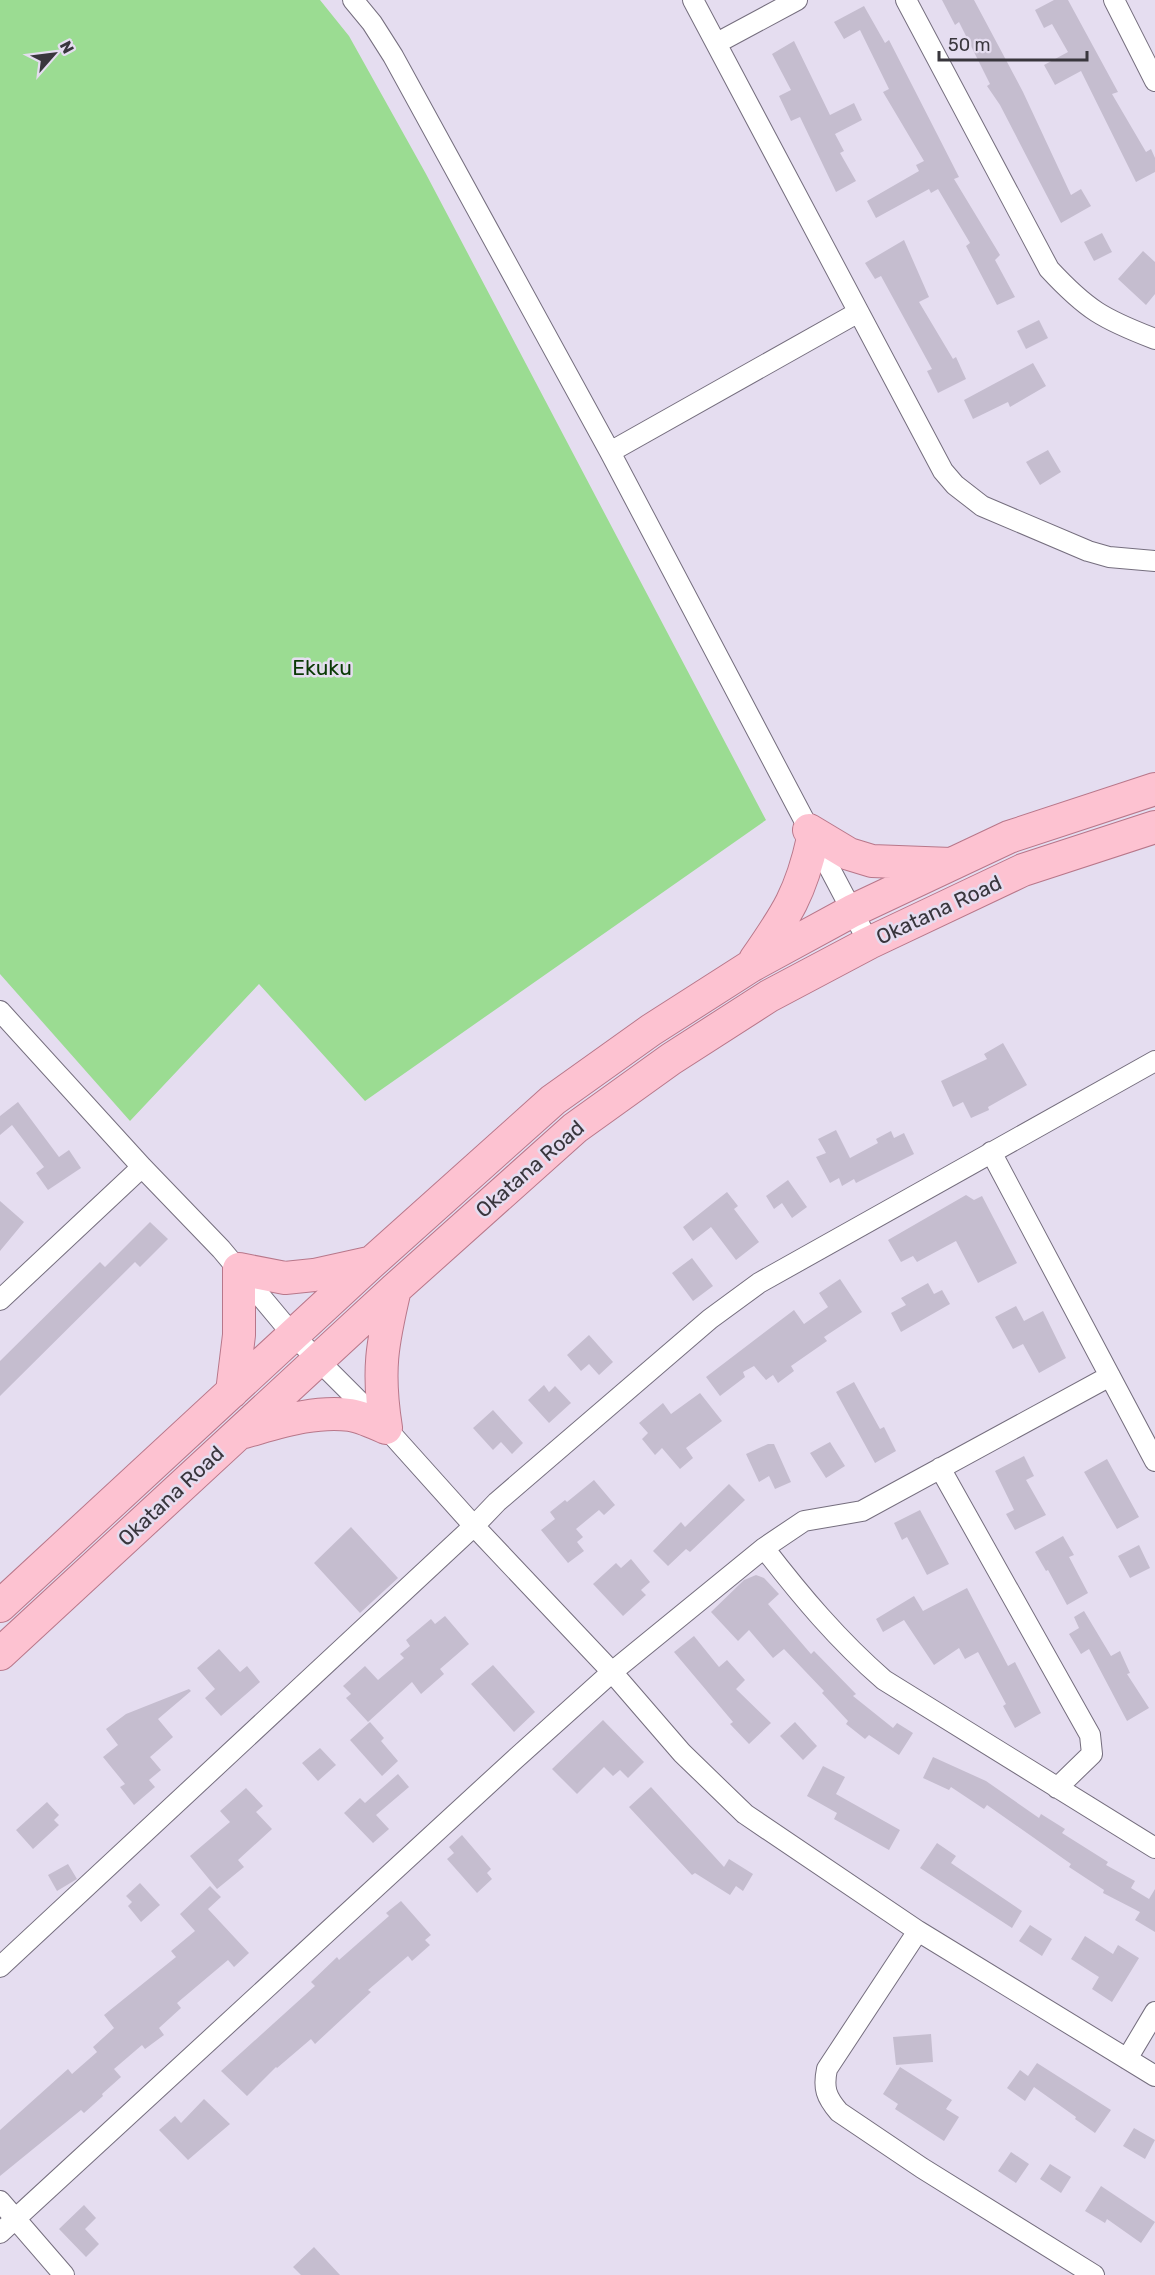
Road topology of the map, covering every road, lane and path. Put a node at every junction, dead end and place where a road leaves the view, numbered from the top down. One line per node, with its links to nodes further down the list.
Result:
1 (353, 0): 10 (street)
2 (693, 0): 6 (street)
3 (797, 0): 6 (street)
4 (906, 0): 9 (street)
5 (1114, 0): 7 (street)
6 (717, 43): 8 (street)
7 (1155, 81)
8 (857, 313): 10 (street); 11 (street)
9 (1155, 339)
10 (610, 452): 14 (street)
11 (1155, 561)
12 (1155, 789): 15 (main road, Okatana Road)
13 (1155, 827): 17 (main road, Okatana Road)
14 (811, 834): 15 (main road); 16 (street); 18 (main road)
15 (952, 864): 16 (main road, Okatana Road)
16 (852, 911): 17 (street); 18 (main road, Okatana Road)
17 (868, 943): 25 (main road, Okatana Road)
18 (752, 966): 23 (main road, Okatana Road)
19 (0, 1011): 22 (street)
20 (1155, 1061): 21 (street)
21 (991, 1152): 29 (street); 35 (street)
22 (142, 1167): 24 (street); 26 (street)
23 (371, 1263): 24 (main road); 27 (main road, Okatana Road)
24 (240, 1269): 27 (street); 30 (main road)
25 (394, 1289): 28 (main road, Okatana Road); 31 (main road)
26 (0, 1300)
27 (294, 1335): 28 (street); 30 (main road, Okatana Road)
28 (319, 1361): 31 (street); 32 (main road, Okatana Road)
29 (1110, 1376): 33 (street); 34 (street)
30 (232, 1392): 37 (main road, Okatana Road)
31 (386, 1428): 32 (main road); 35 (street)
32 (240, 1433): 38 (main road, Okatana Road)
33 (1155, 1461)
34 (940, 1468): 36 (street); 40 (street)
35 (474, 1526): 39 (street); 43 (street)
36 (764, 1548): 39 (street); 40 (street)
37 (0, 1606)
38 (0, 1654)
39 (612, 1672): 42 (street); 48 (street)
40 (1057, 1788): 41 (street)
41 (1155, 1848)
42 (918, 1931): 45 (street); 51 (street)
43 (0, 1967)
44 (1155, 2012): 45 (street)
45 (1127, 2060): 46 (street)
46 (1155, 2076)
47 (0, 2201): 48 (street)
48 (16, 2218): 49 (street); 50 (street)
49 (0, 2233)
50 (64, 2275)
51 (1094, 2275)

